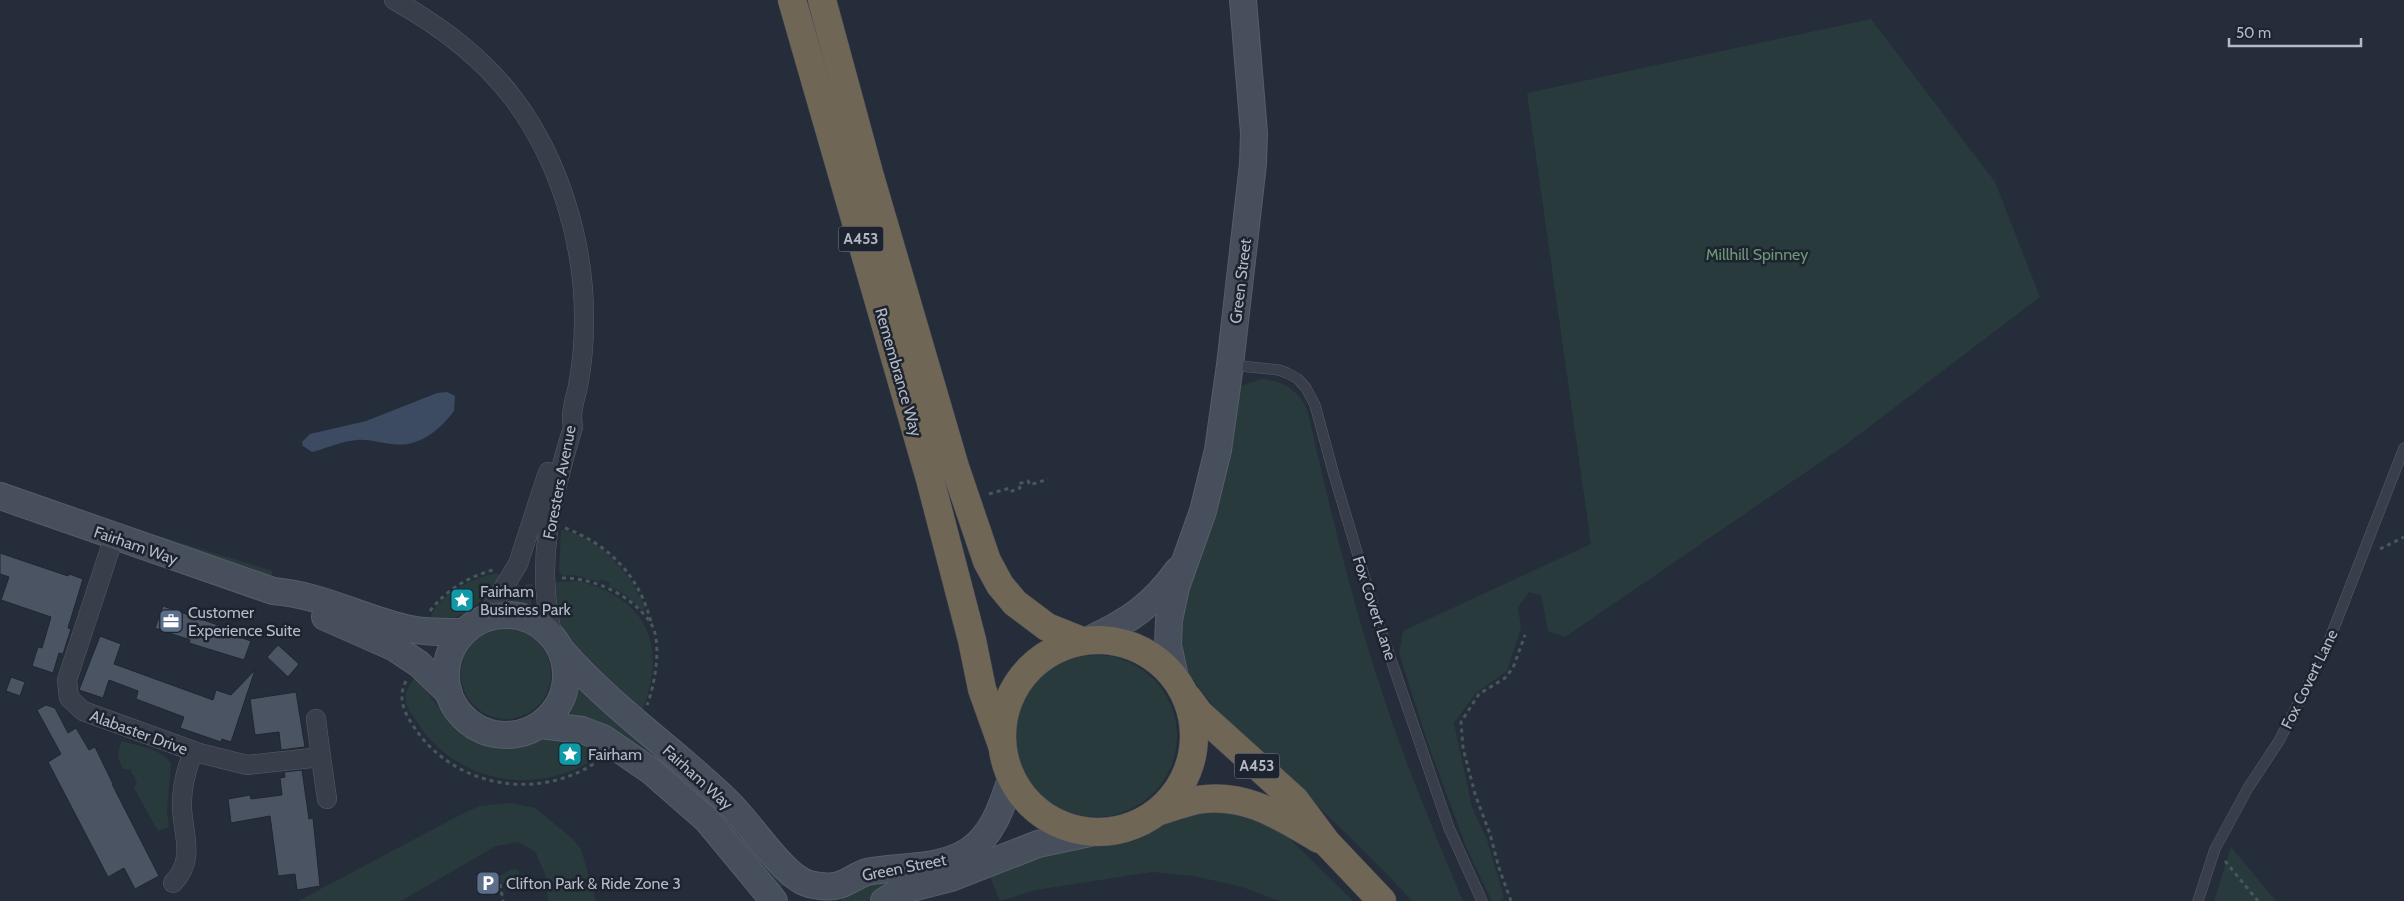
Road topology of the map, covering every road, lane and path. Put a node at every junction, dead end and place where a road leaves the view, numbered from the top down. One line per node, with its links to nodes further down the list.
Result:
1 (394, 0): 6 (street, Foresters Avenue)
2 (792, 0): 31 (highway, Remembrance Way / A453)
3 (822, 0): 23 (highway, Remembrance Way / A453)
4 (1243, 0): 5 (street, Green Street)
5 (1230, 365): 14 (street, Green Street); 50 (lane, Fox Covert Lane)
6 (571, 416): 16 (street, Foresters Avenue); 17 (street, Foresters Avenue)
7 (2404, 448): 15 (lane, Fox Covert Lane)
8 (1048, 479): 9 (path)
9 (989, 494)
10 (0, 496): 13 (street, Fairham Way)
11 (559, 526): 19 (path)
12 (2404, 536): 15 (path)
13 (114, 537): 18 (street, Fairham Way); 32 (street, Alabaster Drive)
14 (1187, 558): 23 (street, Green Street); 26 (street, Green Street)
15 (2362, 559): 40 (lane, Fox Covert Lane)
16 (511, 577): 20 (street, Foresters Avenue); 21 (path)
17 (544, 580): 19 (path); 24 (street, Foresters Avenue)
18 (273, 591): 21 (street, Fairham Way); 27 (street, Fairham Way)
19 (651, 622): 28 (path)
20 (474, 625): 21 (street, Fairham Way); 24 (street); 27 (street)
21 (425, 632)
22 (1525, 636): 51 (path)
23 (1087, 640): 26 (highway); 31 (highway)
24 (557, 643): 30 (street); 44 (street, Fairham Way)
25 (409, 676): 34 (path)
26 (1180, 685): 37 (highway); 39 (highway, A453)
27 (448, 692): 30 (street)
28 (644, 713)
29 (316, 719): 33 (street)
30 (540, 725): 47 (street, Fairham Way)
31 (1002, 745): 35 (highway)
32 (193, 752): 33 (street, Alabaster Drive); 42 (street)
33 (321, 757): 36 (street)
34 (605, 757)
35 (1011, 779): 38 (highway); 44 (street, Green Street)
36 (327, 799)
37 (1160, 811): 38 (highway); 39 (highway, A453)
38 (1090, 833): 41 (street, Green Street)
39 (1327, 843): 49 (highway, A453)
40 (2215, 850): 52 (lane, Fox Covert Lane); 53 (path)
41 (952, 878): 45 (lane, Green Street); 48 (street)
42 (173, 883)
43 (500, 884): 46 (path)
44 (830, 892)
45 (924, 896)
46 (503, 901)
47 (774, 901)
48 (884, 901)
49 (1382, 901)
50 (1482, 901)
51 (1511, 901)
52 (2198, 901)
53 (2258, 901)

